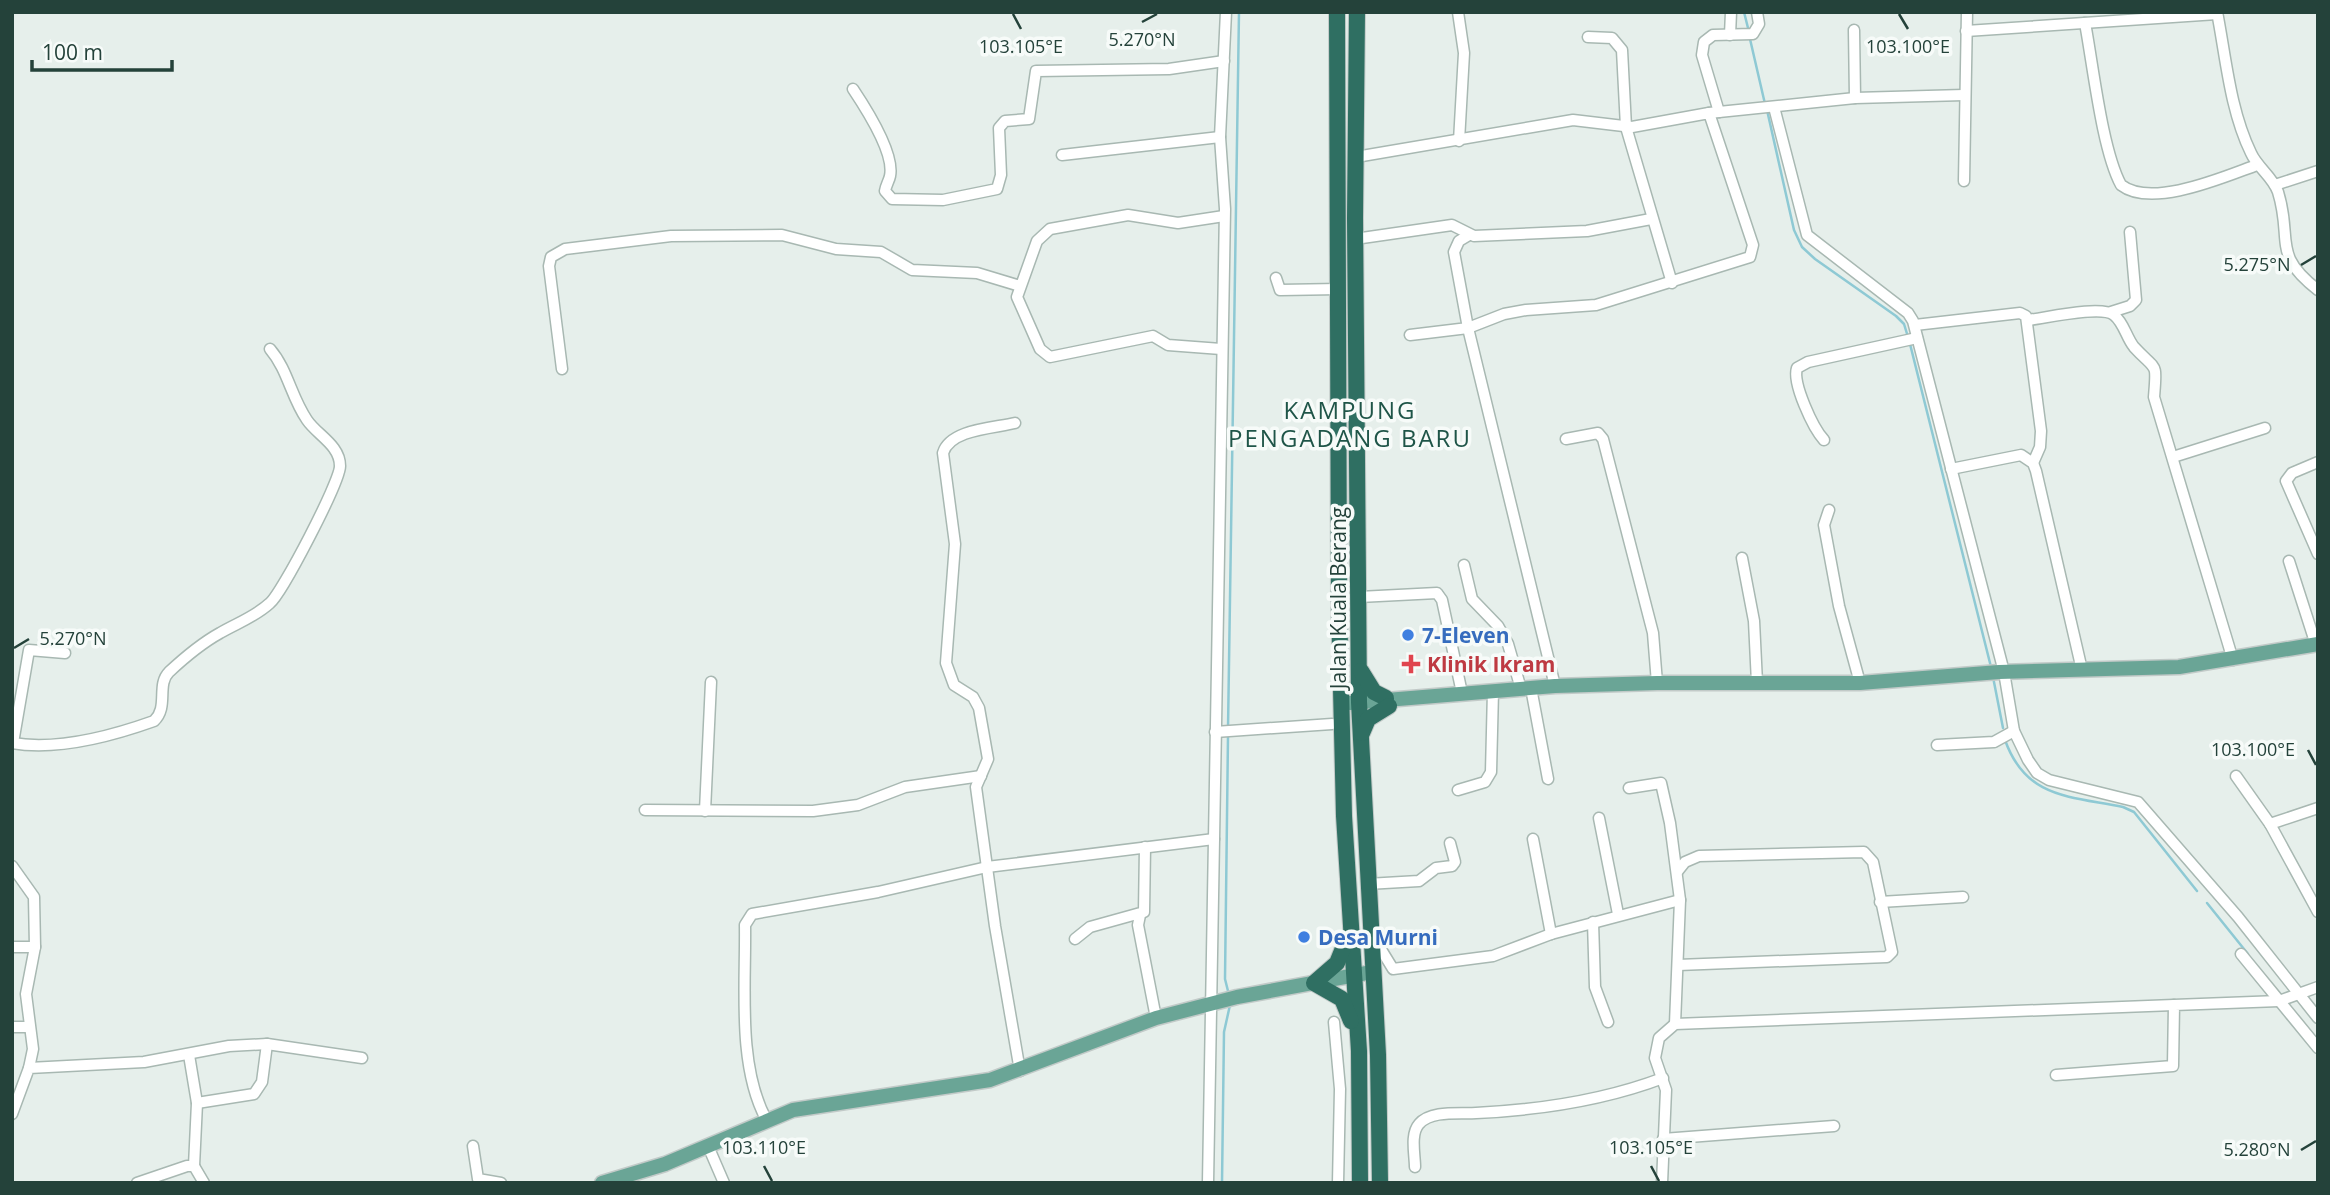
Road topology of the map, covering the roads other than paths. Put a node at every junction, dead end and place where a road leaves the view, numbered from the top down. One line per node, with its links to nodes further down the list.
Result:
1 (1226, 12): 14 (street)
2 (1337, 12): 37 (highway, Jalan Kuala Berang)
3 (1357, 12): 24 (highway, Jalan Kuala Berang)
4 (1458, 12): 22 (street)
5 (1731, 12): 12 (street)
6 (1757, 12): 12 (street)
7 (1967, 12): 11 (street)
8 (2217, 13): 9 (street); 25 (street)
9 (2085, 23): 11 (street); 25 (street)
10 (1854, 30): 17 (street)
11 (1966, 32): 16 (street)
12 (1736, 35): 19 (street)
13 (1588, 37): 20 (street)
14 (1224, 61): 15 (street); 21 (street)
15 (853, 89)
16 (1964, 95): 17 (street); 27 (street)
17 (1855, 98): 18 (street)
18 (1768, 108): 19 (street); 41 (street)
19 (1714, 112): 20 (street); 35 (street)
20 (1626, 127): 22 (street); 30 (street)
21 (1220, 137): 23 (street); 29 (street)
22 (1459, 141): 24 (street)
23 (1062, 155)
24 (1356, 157): 33 (highway, Jalan Kuala Berang)
25 (2258, 165): 28 (street)
26 (2318, 171): 28 (street)
27 (1964, 181)
28 (2275, 185): 38 (street)
29 (1224, 216): 36 (street); 46 (street)
30 (1651, 219): 32 (street); 35 (street)
31 (2130, 232): 39 (street)
32 (1469, 235): 33 (street); 42 (street)
33 (1355, 239): 61 (highway, Jalan Kuala Berang)
34 (1276, 278): 37 (street)
35 (1672, 283): 42 (street)
36 (1020, 286): 46 (street); 47 (street)
37 (1339, 289): 62 (highway, Jalan Kuala Berang)
38 (2318, 290)
39 (2111, 312): 40 (street); 52 (street)
40 (2028, 320): 41 (street); 54 (street)
41 (1915, 325): 44 (street)
42 (1468, 328): 43 (street); 73 (street)
43 (1410, 335)
44 (1915, 338): 51 (street); 55 (street)
45 (270, 349): 83 (street)
46 (1221, 349): 81 (street)
47 (562, 369)
48 (1015, 423): 85 (street)
49 (2265, 428): 52 (street)
50 (1566, 439): 70 (street)
51 (1824, 440)
52 (2173, 457): 66 (street)
53 (2318, 462): 57 (street)
54 (2033, 463): 55 (street); 67 (street)
55 (1951, 469): 68 (street)
56 (1829, 510): 72 (street)
57 (2318, 554)
58 (1742, 558): 71 (street)
59 (2289, 561): 63 (street)
60 (1464, 565): 74 (street)
61 (1359, 597): 65 (highway, Jalan Kuala Berang); 76 (street)
62 (1339, 603): 79 (highway, Jalan Kuala Berang); 79 (highway, Jalan Kuala Berang)
63 (2317, 645): 66 (main road)
64 (65, 653): 83 (street)
65 (1358, 658): 77 (highway); 78 (highway, Jalan Kuala Berang)
66 (2233, 660): 67 (main road)
67 (2082, 670): 68 (main road)
68 (2002, 672): 72 (main road); 80 (street)
69 (710, 682): 92 (street)
70 (1657, 682): 71 (main road); 73 (main road)
71 (1757, 683): 72 (main road)
72 (1860, 683)
73 (1555, 686): 74 (main road)
74 (1526, 688): 75 (main road); 87 (street)
75 (1493, 691): 76 (main road); 89 (street)
76 (1462, 693): 77 (main road)
77 (1387, 702): 78 (main road); 82 (highway)
78 (1359, 706): 79 (main road); 82 (highway, Jalan Kuala Berang)
79 (1338, 714): 81 (street); 106 (highway, Jalan Kuala Berang)
80 (2014, 731): 84 (street); 122 (street)
81 (1219, 732): 95 (street)
82 (1361, 739): 102 (highway, Jalan Kuala Berang)
83 (12, 743)
84 (1937, 745)
85 (981, 776): 92 (street); 100 (street)
86 (2236, 776): 94 (street)
87 (1548, 779)
88 (1629, 788): 101 (street)
89 (1458, 790)
90 (2318, 808): 94 (street)
91 (645, 810): 92 (street)
92 (705, 811)
93 (1600, 818): 109 (street)
94 (2270, 824): 107 (street)
95 (1214, 839): 98 (street); 124 (street)
96 (1533, 839): 112 (street)
97 (1450, 843): 102 (street)
98 (1145, 847): 100 (street); 108 (street)
99 (12, 866): 115 (street)
100 (987, 867): 140 (street); 147 (street)
101 (1677, 872): 104 (street); 105 (street)
102 (1367, 884): 111 (highway, Jalan Kuala Berang)
103 (1963, 897): 105 (street)
104 (1680, 901): 109 (street); 117 (street)
105 (1880, 902): 117 (street)
106 (1349, 904): 119 (highway, Jalan Kuala Berang); 120 (highway)
107 (2318, 912)
108 (1140, 915): 113 (street); 126 (street)
109 (1618, 915): 110 (street)
110 (1593, 922): 112 (street); 128 (street)
111 (1370, 929): 112 (street); 118 (highway, Jalan Kuala Berang)
112 (1551, 934)
113 (1075, 939)
114 (12, 947): 115 (street)
115 (35, 947): 132 (street)
116 (2241, 954): 123 (street)
117 (1678, 964): 130 (street)
118 (1373, 972): 119 (main road); 137 (highway, Jalan Kuala Berang)
119 (1352, 976): 120 (main road); 135 (highway, Jalan Kuala Berang)
120 (1314, 983): 124 (main road); 135 (highway)
121 (2318, 987): 122 (street)
122 (2297, 993): 123 (street); 127 (street)
123 (2280, 1000): 125 (street); 134 (street)
124 (1215, 1002): 126 (main road); 160 (street)
125 (2174, 1004): 130 (street); 141 (street)
126 (1156, 1018): 140 (main road)
127 (2318, 1018)
128 (1608, 1022)
129 (1334, 1023): 143 (street)
130 (1675, 1024): 142 (street)
131 (12, 1027): 132 (street)
132 (28, 1027): 139 (street)
133 (267, 1044): 136 (street); 138 (street); 145 (street)
134 (2318, 1048)
135 (1359, 1051): 144 (highway, Jalan Kuala Berang)
136 (189, 1055): 139 (street); 145 (street)
137 (1378, 1055): 144 (highway); 163 (highway, Jalan Kuala Berang)
138 (362, 1058)
139 (29, 1068): 146 (street)
140 (1020, 1071): 147 (main road)
141 (2056, 1075)
142 (1663, 1078): 149 (street); 154 (street)
143 (1340, 1089): 144 (street); 152 (street)
144 (1360, 1089): 153 (highway, Jalan Kuala Berang)
145 (197, 1103): 155 (street)
146 (12, 1114)
147 (766, 1119): 151 (main road)
148 (1834, 1126): 149 (street)
149 (1663, 1139): 164 (street)
150 (473, 1146): 157 (street)
151 (708, 1146): 158 (main road); 159 (street)
152 (1337, 1146): 153 (street); 161 (street)
153 (1361, 1147): 162 (highway, Jalan Kuala Berang)
154 (1415, 1167)
155 (200, 1174): 156 (street)
156 (137, 1183)
157 (501, 1183)
158 (602, 1183)
159 (724, 1183)
160 (1208, 1183)
161 (1338, 1183)
162 (1360, 1183)
163 (1380, 1183)
164 (1662, 1183)

